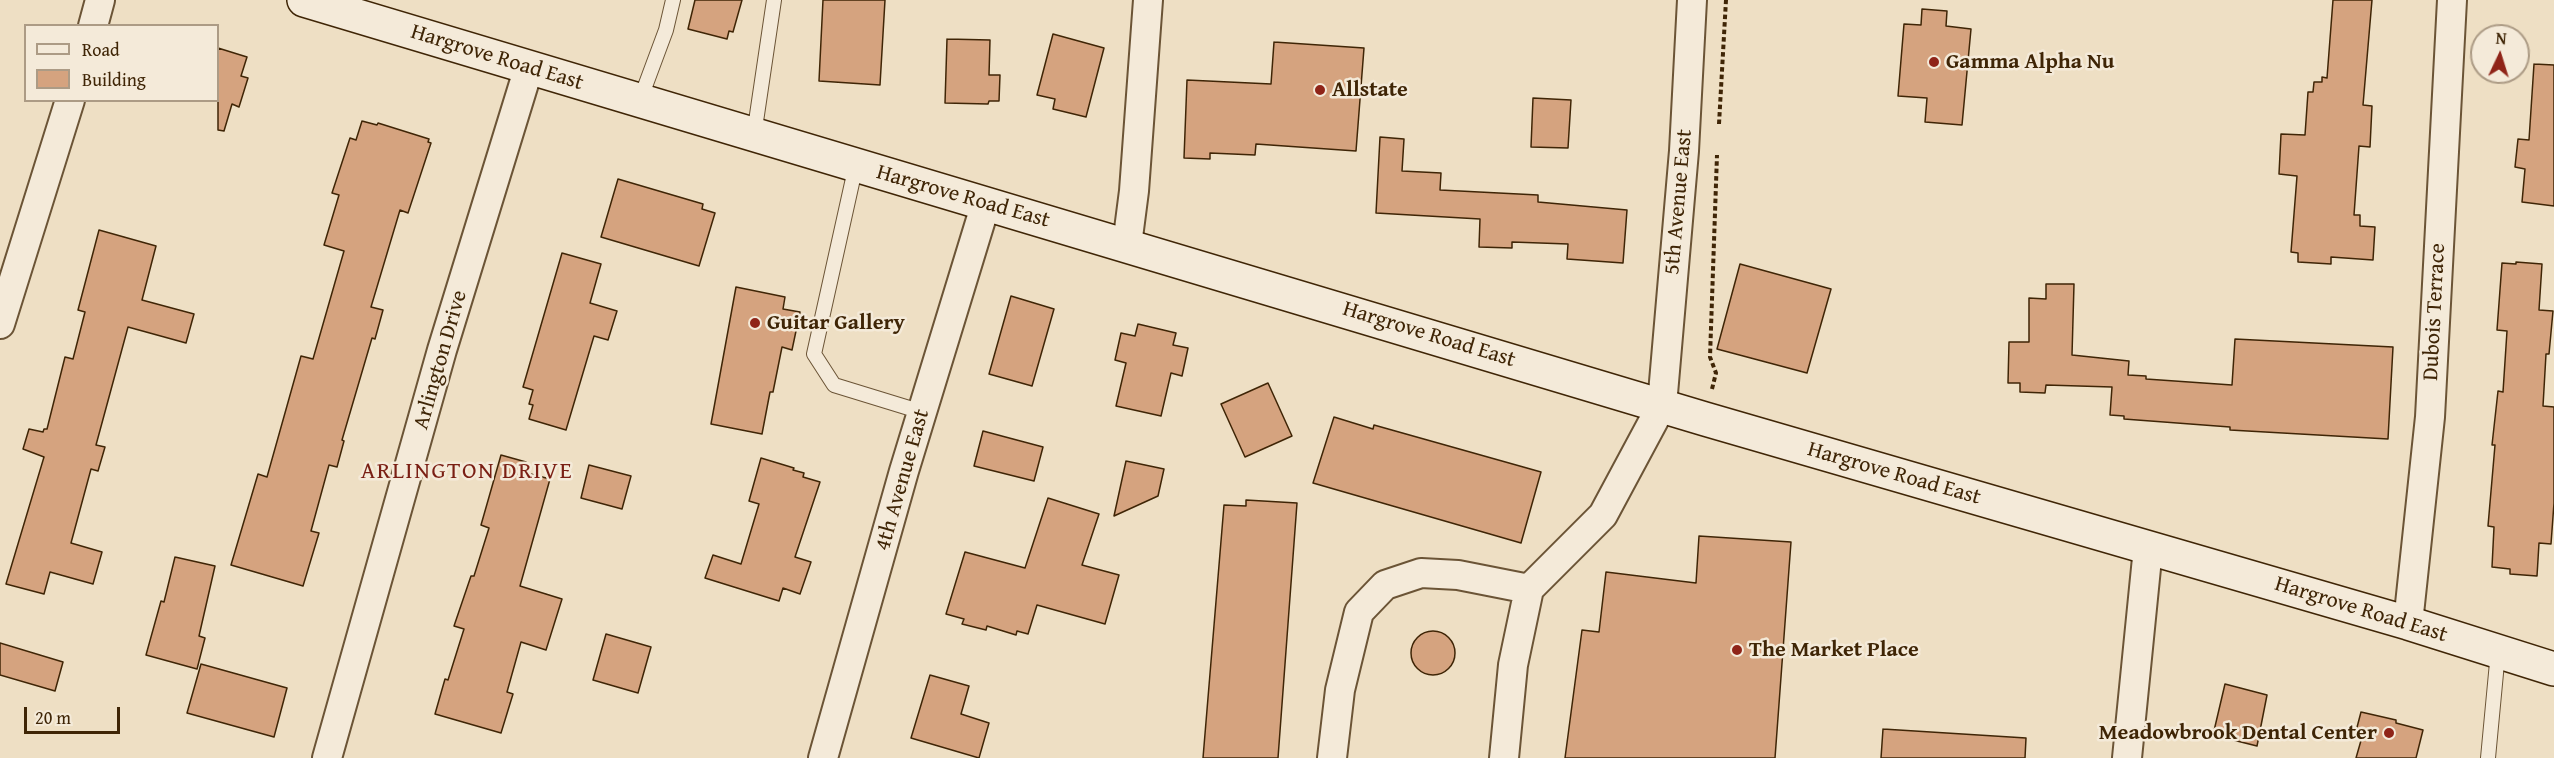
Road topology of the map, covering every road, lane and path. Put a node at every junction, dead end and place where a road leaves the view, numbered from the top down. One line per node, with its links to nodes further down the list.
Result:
1 (100, 0): 9 (street)
2 (304, 0): 10 (main road, Hargrove Road East)
3 (673, 0): 11 (lane)
4 (774, 0): 14 (lane)
5 (1148, 0): 18 (street)
6 (1692, 0): 20 (street, 5th Avenue East)
7 (1726, 0): 13 (path)
8 (2452, 0): 25 (street, Dubois Terrace)
9 (94, 24)
10 (529, 67): 11 (main road, Hargrove Road East); 28 (street, Arlington Drive)
11 (640, 100): 14 (main road, Hargrove Road East)
12 (69, 102): 19 (street)
13 (1719, 127)
14 (754, 135): 16 (main road, Hargrove Road East)
15 (1718, 150): 22 (path)
16 (856, 165): 17 (main road, Hargrove Road East); 21 (lane)
17 (986, 203): 18 (main road, Hargrove Road East); 21 (street, 4th Avenue East)
18 (1127, 245): 20 (main road, Hargrove Road East)
19 (0, 324)
20 (1662, 405): 22 (main road, Hargrove Road East); 24 (street)
21 (922, 412): 29 (street, 4th Avenue East)
22 (1705, 419): 23 (main road, Hargrove Road East)
23 (2148, 548): 25 (main road, Hargrove Road East); 32 (street)
24 (1529, 589): 30 (street); 31 (street)
25 (2408, 623): 26 (main road, Hargrove Road East)
26 (2498, 652): 27 (main road, Hargrove Road East); 33 (lane)
27 (2554, 669)
28 (327, 758)
29 (823, 758)
30 (1332, 758)
31 (1504, 758)
32 (2127, 758)
33 (2488, 758)

